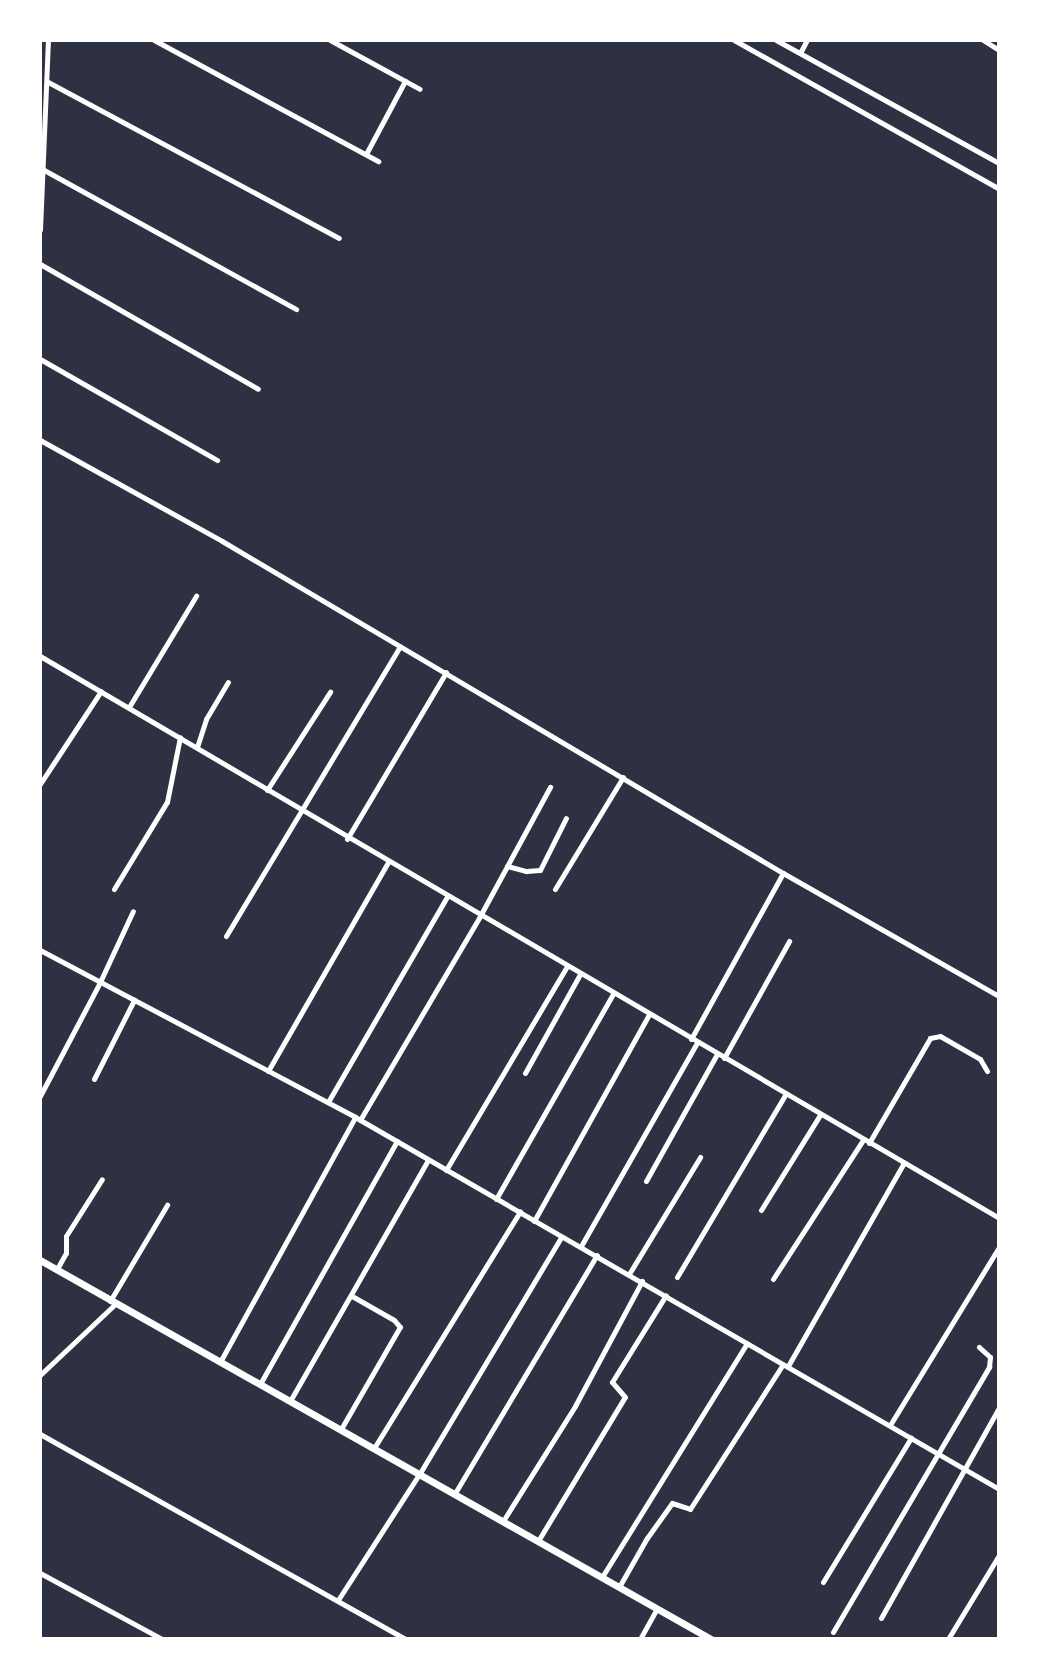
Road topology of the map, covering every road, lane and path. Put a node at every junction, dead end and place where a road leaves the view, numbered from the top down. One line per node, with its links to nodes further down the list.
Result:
1 (48, 40): 11 (street)
2 (154, 40): 13 (street)
3 (330, 40): 10 (street)
4 (734, 40): 17 (street)
5 (776, 40): 9 (street)
6 (807, 40): 9 (street)
7 (983, 40): 8 (street)
8 (999, 50)
9 (800, 53): 15 (street)
10 (405, 81): 12 (street); 13 (street)
11 (48, 82): 16 (street); 19 (street)
12 (419, 89)
13 (366, 154): 14 (street)
14 (378, 161)
15 (999, 163)
16 (44, 170): 18 (street); 21 (street)
17 (999, 189)
18 (40, 230)
19 (339, 238)
20 (40, 264): 23 (street)
21 (296, 309)
22 (40, 359): 25 (street)
23 (258, 389)
24 (40, 440): 27 (street)
25 (217, 460)
26 (196, 596): 33 (street)
27 (400, 646): 29 (street); 40 (street)
28 (40, 656): 31 (street)
29 (446, 672): 36 (street); 42 (street)
30 (228, 682): 35 (street)
31 (101, 691): 33 (street); 37 (street)
32 (330, 692): 39 (street)
33 (129, 707): 34 (street)
34 (182, 739): 35 (street); 46 (street)
35 (195, 746): 39 (street)
36 (623, 777): 45 (street); 47 (street)
37 (40, 784)
38 (550, 787): 44 (street)
39 (267, 790): 40 (street)
40 (300, 810): 42 (street); 51 (street)
41 (566, 818): 44 (street)
42 (347, 839): 43 (street)
43 (388, 862): 48 (street); 64 (street)
44 (507, 866): 50 (street)
45 (783, 873): 58 (street); 61 (street)
46 (114, 889)
47 (555, 890)
48 (447, 897): 50 (street); 70 (street)
49 (133, 911): 56 (street)
50 (480, 916): 54 (street); 72 (street)
51 (226, 936)
52 (789, 941): 63 (street)
53 (40, 950): 56 (street)
54 (567, 967): 55 (street); 78 (street)
55 (580, 974): 57 (street); 66 (street)
56 (100, 982): 59 (street); 69 (street)
57 (614, 994): 60 (street); 81 (street)
58 (999, 996)
59 (134, 1000): 64 (street); 67 (street)
60 (649, 1014): 61 (street); 86 (street)
61 (694, 1041): 62 (street); 88 (street)
62 (717, 1054): 63 (street); 80 (street)
63 (724, 1058): 68 (street)
64 (268, 1071): 70 (street)
65 (987, 1071): 74 (street)
66 (525, 1073)
67 (94, 1079)
68 (785, 1095): 71 (street); 94 (street)
69 (40, 1096)
70 (328, 1102): 72 (street)
71 (820, 1115): 74 (street); 83 (street)
72 (358, 1119): 73 (street); 102 (street)
73 (397, 1142): 76 (street); 105 (street)
74 (866, 1142): 77 (street); 95 (street)
75 (700, 1157): 93 (street)
76 (428, 1160): 78 (street); 98 (street)
77 (904, 1163): 85 (street); 103 (street)
78 (446, 1170): 81 (street)
79 (102, 1179): 92 (street)
80 (646, 1181)
81 (496, 1199): 84 (street)
82 (167, 1205): 99 (street)
83 (761, 1210)
84 (520, 1212): 86 (street); 112 (street)
85 (999, 1218)
86 (534, 1221): 87 (street)
87 (561, 1237): 88 (street); 115 (street)
88 (581, 1246): 90 (street)
89 (999, 1247): 108 (street)
90 (597, 1255): 93 (street); 117 (street)
91 (40, 1260): 92 (main road)
92 (57, 1269): 99 (main road)
93 (629, 1274): 96 (street)
94 (677, 1277)
95 (773, 1279)
96 (642, 1281): 97 (street); 118 (street)
97 (666, 1295): 100 (street); 119 (street)
98 (352, 1296): 106 (street); 109 (street)
99 (113, 1302): 102 (main road); 104 (street)
100 (747, 1343): 103 (street); 122 (street)
101 (979, 1347): 113 (street)
102 (220, 1363): 105 (main road)
103 (786, 1365): 108 (street); 124 (street)
104 (40, 1375)
105 (260, 1384): 106 (main road)
106 (290, 1401): 109 (main road)
107 (999, 1408): 114 (street)
108 (890, 1425): 111 (street)
109 (341, 1429): 112 (main road)
110 (40, 1434): 125 (street)
111 (911, 1438): 113 (street); 123 (street)
112 (374, 1448): 115 (main road)
113 (940, 1454): 114 (street); 128 (street)
114 (965, 1469): 116 (street); 127 (street)
115 (420, 1474): 117 (main road); 125 (street)
116 (999, 1489)
117 (455, 1493): 118 (main road)
118 (503, 1521): 119 (main road)
119 (538, 1541): 122 (main road)
120 (999, 1555): 133 (street)
121 (40, 1573): 129 (street)
122 (602, 1577): 124 (main road)
123 (824, 1582)
124 (619, 1587): 126 (main road)
125 (338, 1600): 130 (street)
126 (657, 1608): 131 (street); 132 (main road)
127 (881, 1618)
128 (833, 1632)
129 (162, 1639)
130 (406, 1639)
131 (640, 1639)
132 (711, 1639)
133 (948, 1639)

